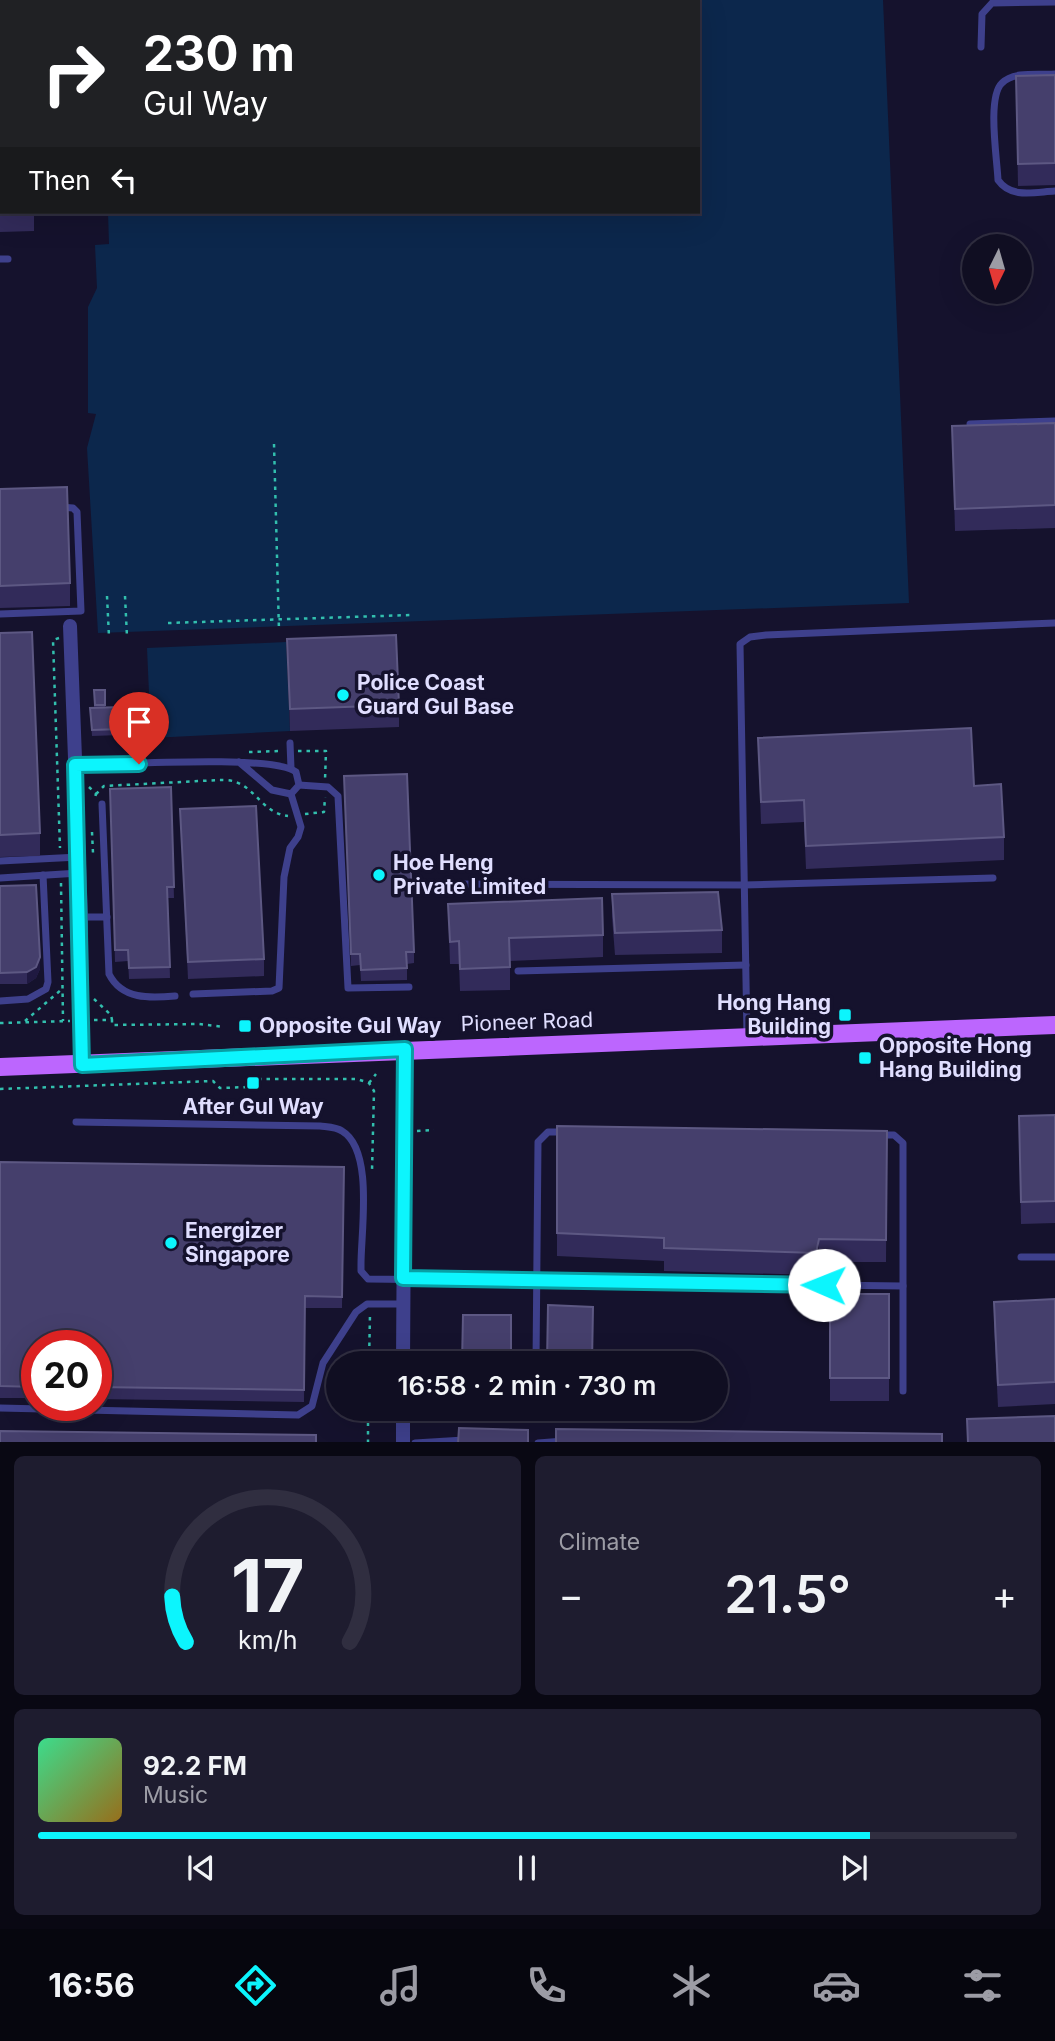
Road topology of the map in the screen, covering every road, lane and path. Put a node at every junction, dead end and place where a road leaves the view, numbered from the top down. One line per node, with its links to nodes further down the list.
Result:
1 (1055, 2): 2 (lane)
2 (981, 47)
3 (1055, 74): 4 (lane)
4 (1055, 191)
5 (1055, 421): 6 (lane)
6 (970, 424)
7 (274, 444): 13 (path)
8 (55, 507): 16 (lane)
9 (107, 596): 18 (path)
10 (125, 596): 19 (path)
11 (0, 614): 16 (lane)
12 (411, 615): 13 (path)
13 (279, 619): 15 (path); 17 (path)
14 (1055, 623): 40 (lane)
15 (168, 624)
16 (70, 625): 23 (street); 32 (path)
17 (279, 631)
18 (108, 637)
19 (127, 637)
20 (290, 747): 21 (path); 24 (lane); 26 (path)
21 (237, 752)
22 (239, 762): 23 (lane); 24 (lane); 27 (lane)
23 (75, 765): 31 (street)
24 (291, 768): 25 (lane)
25 (299, 785): 26 (lane); 27 (lane)
26 (325, 786): 30 (path); 45 (lane)
27 (291, 793): 30 (lane)
28 (96, 794): 30 (path)
29 (102, 804): 42 (lane)
30 (299, 815): 48 (lane)
31 (79, 857): 32 (lane); 34 (street)
32 (60, 858): 33 (lane)
33 (0, 861)
34 (79, 873): 36 (lane); 41 (street)
35 (43, 875): 36 (lane); 37 (lane); 50 (lane)
36 (61, 875): 46 (path)
37 (0, 878)
38 (993, 878): 40 (lane)
39 (450, 884): 40 (lane)
40 (744, 885): 43 (lane)
41 (81, 917): 42 (lane); 53 (street)
42 (107, 917): 49 (lane)
43 (746, 965): 44 (lane); 58 (lane)
44 (518, 971)
45 (409, 987)
46 (62, 989): 52 (path); 54 (path)
47 (88, 994): 51 (path)
48 (193, 994)
49 (175, 996)
50 (0, 1001)
51 (112, 1020): 53 (path); 57 (path)
52 (63, 1021): 53 (path); 54 (path)
53 (80, 1021): 60 (street)
54 (24, 1022): 55 (path)
55 (0, 1023)
56 (1055, 1025): 58 (main road, Pioneer Road)
57 (224, 1027)
58 (747, 1036): 59 (main road, Pioneer Road)
59 (405, 1049): 60 (main road, Pioneer Road); 71 (street)
60 (82, 1065): 61 (main road, Pioneer Road)
61 (0, 1067)
62 (376, 1074): 63 (path)
63 (369, 1083): 64 (path); 68 (path)
64 (0, 1090)
65 (76, 1122): 71 (lane)
66 (576, 1132): 72 (lane)
67 (866, 1135): 73 (lane)
68 (372, 1172)
69 (1021, 1257): 70 (lane)
70 (1055, 1257)
71 (403, 1278): 72 (lane); 75 (street)
72 (537, 1282): 73 (lane); 78 (lane)
73 (903, 1286): 79 (lane)
74 (370, 1304): 75 (lane); 76 (path); 80 (lane)
75 (403, 1304): 77 (street)
76 (369, 1351)
77 (403, 1351)
78 (536, 1351)
79 (903, 1391)
80 (0, 1408)
81 (369, 1421): 85 (path)
82 (403, 1421): 86 (street)
83 (464, 1440): 87 (lane)
84 (578, 1441): 88 (lane)
85 (368, 1442)
86 (402, 1442)
87 (431, 1442)
88 (558, 1442)

